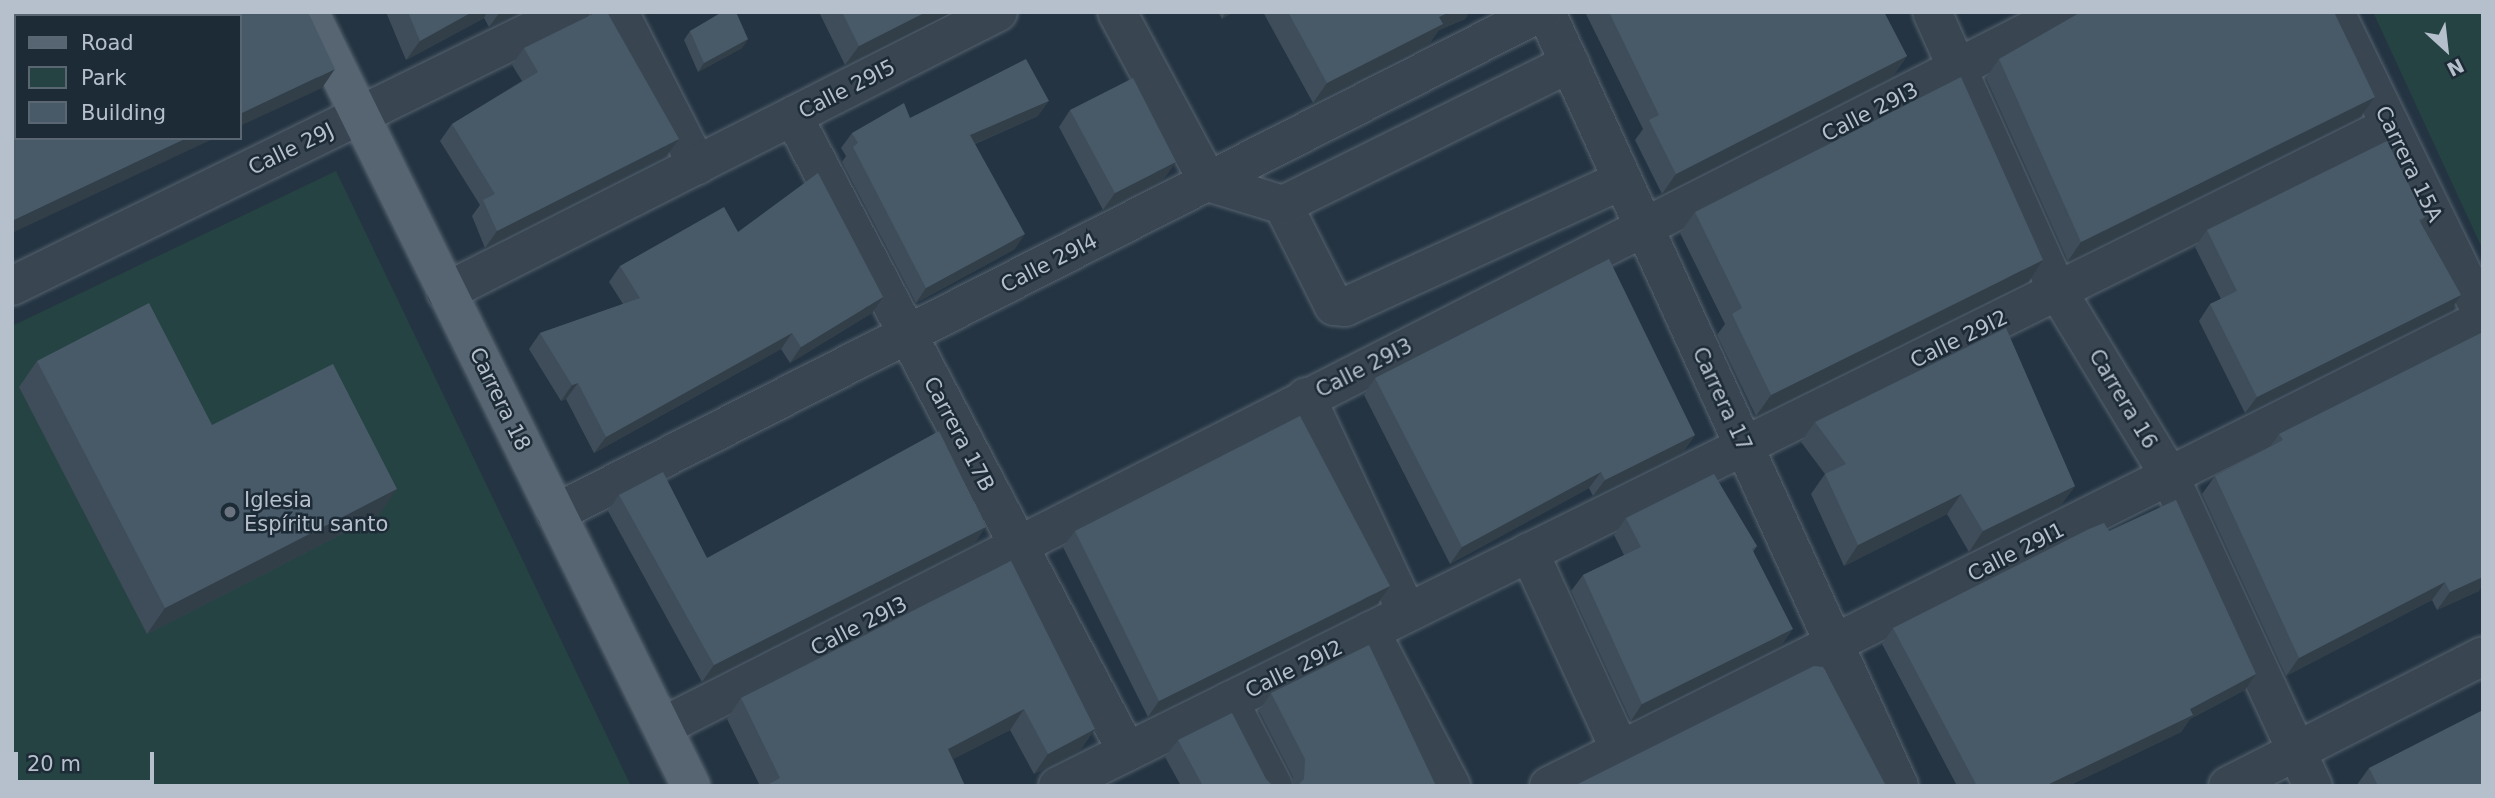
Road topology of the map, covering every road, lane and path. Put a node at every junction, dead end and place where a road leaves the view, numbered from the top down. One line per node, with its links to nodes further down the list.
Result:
1 (309, 12): 12 (main road, Carrera 18)
2 (570, 12): 12 (street, Calle 29J)
3 (619, 12): 15 (street)
4 (998, 12): 13 (street, Calle 29I5)
5 (1117, 12): 17 (street)
6 (1544, 12): 10 (street, Carrera 17); 17 (street, Calle 29I4)
7 (1933, 12): 11 (street, Carrera 16)
8 (2067, 12): 11 (street, Calle 29I3)
9 (2335, 12): 14 (street, Carrera 15A)
10 (1570, 63): 16 (street, Carrera 17); 18 (street)
11 (1957, 67): 19 (street, Calle 29I3); 21 (street, Carrera 16)
12 (360, 115): 20 (street, Calle 29J); 22 (main road, Carrera 18)
13 (793, 116): 15 (street, Calle 29I5); 24 (street, Carrera 17B)
14 (2390, 126): 21 (street, Calle 29I2); 23 (street, Carrera 15A)
15 (697, 165): 22 (street, Calle 29I5)
16 (1622, 180): 18 (street); 19 (street, Carrera 17)
17 (1208, 182): 18 (street); 24 (street, Calle 29I4)
18 (1283, 205)
19 (1644, 228): 25 (street, Calle 29I3); 26 (street, Carrera 17)
20 (12, 286)
21 (2057, 290): 26 (street, Calle 29I2); 27 (street, Carrera 16)
22 (446, 292): 28 (main road, Carrera 18)
23 (2483, 318): 27 (street, Calle 29I1)
24 (907, 334): 28 (street, Calle 29I4); 29 (street, Carrera 17B)
25 (1306, 397): 29 (street, Calle 29I3); 31 (street)
26 (1744, 446): 30 (street, Calle 29I2); 33 (street, Carrera 17)
27 (2169, 475): 33 (street, Calle 29I1); 39 (street, Carrera 16)
28 (556, 513): 36 (main road, Carrera 18)
29 (1017, 545): 36 (street, Calle 29I3); 38 (street, Carrera 17B)
30 (1529, 552): 31 (street, Calle 29I2); 37 (street)
31 (1407, 613): 32 (street, Calle 29I2)
32 (1370, 631): 35 (street, Calle 29I2); 43 (street)
33 (1834, 643): 37 (street, Calle 29I1); 45 (street, Carrera 17)
34 (2483, 656): 39 (street)
35 (1229, 701): 38 (street, Calle 29I2); 42 (street)
36 (662, 727): 40 (main road, Carrera 18)
37 (1620, 750): 44 (street, Calle 29I1)
38 (1127, 752): 41 (street, Calle 29I2)
39 (2307, 769): 46 (street)
40 (691, 786)
41 (1058, 786)
42 (1273, 786)
43 (1451, 786)
44 (1549, 786)
45 (1899, 786)
46 (2228, 786)

